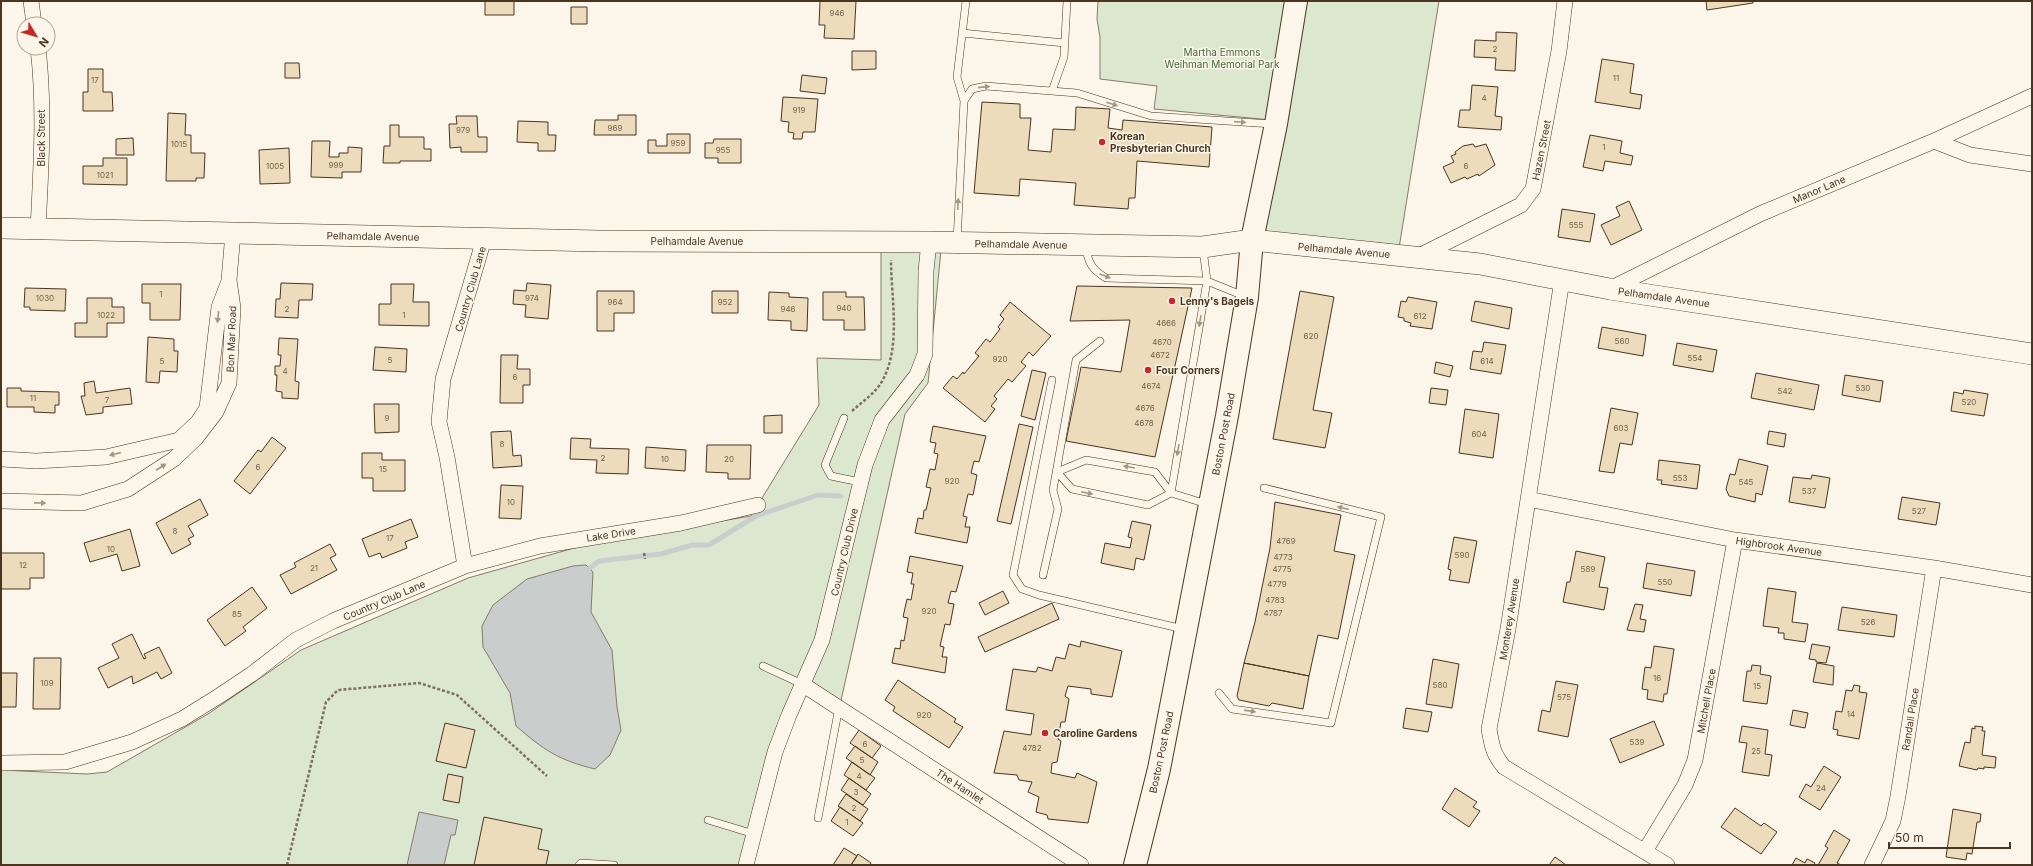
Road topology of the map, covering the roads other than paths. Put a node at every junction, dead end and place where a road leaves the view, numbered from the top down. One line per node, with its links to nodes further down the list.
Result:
1 (31, 1): 6 (street)
2 (966, 1): 7 (lane)
3 (1067, 1): 8 (lane)
4 (1296, 1): 13 (main road, Boston Post Road)
5 (1566, 1): 25 (street, Hazen Street)
6 (33, 16)
7 (962, 33): 8 (lane); 12 (lane)
8 (1065, 43): 10 (lane)
9 (39, 56): 17 (street, Black Street)
10 (1052, 91): 12 (lane, one-way to 10); 13 (lane, one-way to 13)
11 (2032, 96): 14 (street, Manor Lane)
12 (964, 101): 22 (lane, one-way to 12)
13 (1276, 124): 20 (main road, Boston Post Road)
14 (1934, 141): 15 (street); 29 (street, Manor Lane)
15 (2032, 164)
16 (1, 228): 17 (street, Pelhamdale Avenue)
17 (38, 229): 18 (street, Pelhamdale Avenue)
18 (233, 233): 19 (street, Pelhamdale Avenue); 26 (street, Bon Mar Road)
19 (484, 239): 21 (street, Pelhamdale Avenue); 45 (street, Country Club Lane)
20 (1252, 240): 24 (street, Pelhamdale Avenue); 25 (street, Pelhamdale Avenue); 30 (main road, Boston Post Road)
21 (929, 242): 22 (street, Pelhamdale Avenue); 37 (street, Country Club Drive)
22 (957, 243): 23 (street, Pelhamdale Avenue)
23 (1084, 246): 24 (street, Pelhamdale Avenue); 28 (lane, one-way to 28)
24 (1203, 247): 28 (lane)
25 (1417, 256): 27 (street, Pelhamdale Avenue)
26 (229, 280): 35 (street, Bon Mar Road, one-way to 35); 41 (street, Bon Mar Road, one-way to 26)
27 (1562, 280): 29 (street, Pelhamdale Avenue); 40 (street, Monterey Avenue)
28 (1207, 281): 30 (lane); 39 (lane, one-way to 39)
29 (1610, 289): 32 (street, Pelhamdale Avenue)
30 (1247, 297): 43 (main road, Boston Post Road)
31 (1100, 341): 36 (lane)
32 (2032, 354)
33 (1052, 380): 49 (lane)
34 (844, 418): 37 (lane)
35 (1, 459)
36 (1057, 472): 39 (lane, one-way to 39); 39 (lane, one-way to 36); 47 (lane)
37 (860, 482): 51 (street, Country Club Drive)
38 (1264, 488): 52 (lane, one-way to 38)
39 (1171, 493): 43 (lane)
40 (1528, 498): 44 (street, Highbrook Avenue); 58 (street, Monterey Avenue)
41 (1, 501)
42 (758, 505): 45 (street, Lake Drive)
43 (1209, 505): 49 (main road, Boston Post Road)
44 (1735, 540): 46 (street, Highbrook Avenue); 58 (street, Mitchell Place)
45 (465, 566): 54 (street, Country Club Lane)
46 (1934, 568): 48 (street, Highbrook Avenue); 65 (street, Randall Place)
47 (1043, 575)
48 (2032, 585)
49 (1185, 630): 63 (main road, Boston Post Road)
50 (763, 666): 51 (lane)
51 (802, 684): 53 (street, The Hamlet); 57 (street, Country Club Drive)
52 (1219, 693)
53 (839, 707): 55 (lane); 62 (street, The Hamlet)
54 (1, 763)
55 (818, 818)
56 (708, 820): 57 (lane)
57 (754, 834): 61 (street, Country Club Drive)
58 (1645, 852): 64 (street, Monterey Avenue)
59 (579, 865): 60 (lane)
60 (614, 865)
61 (746, 865)
62 (1081, 865)
63 (1134, 865)
64 (1667, 865)
65 (1872, 865)

